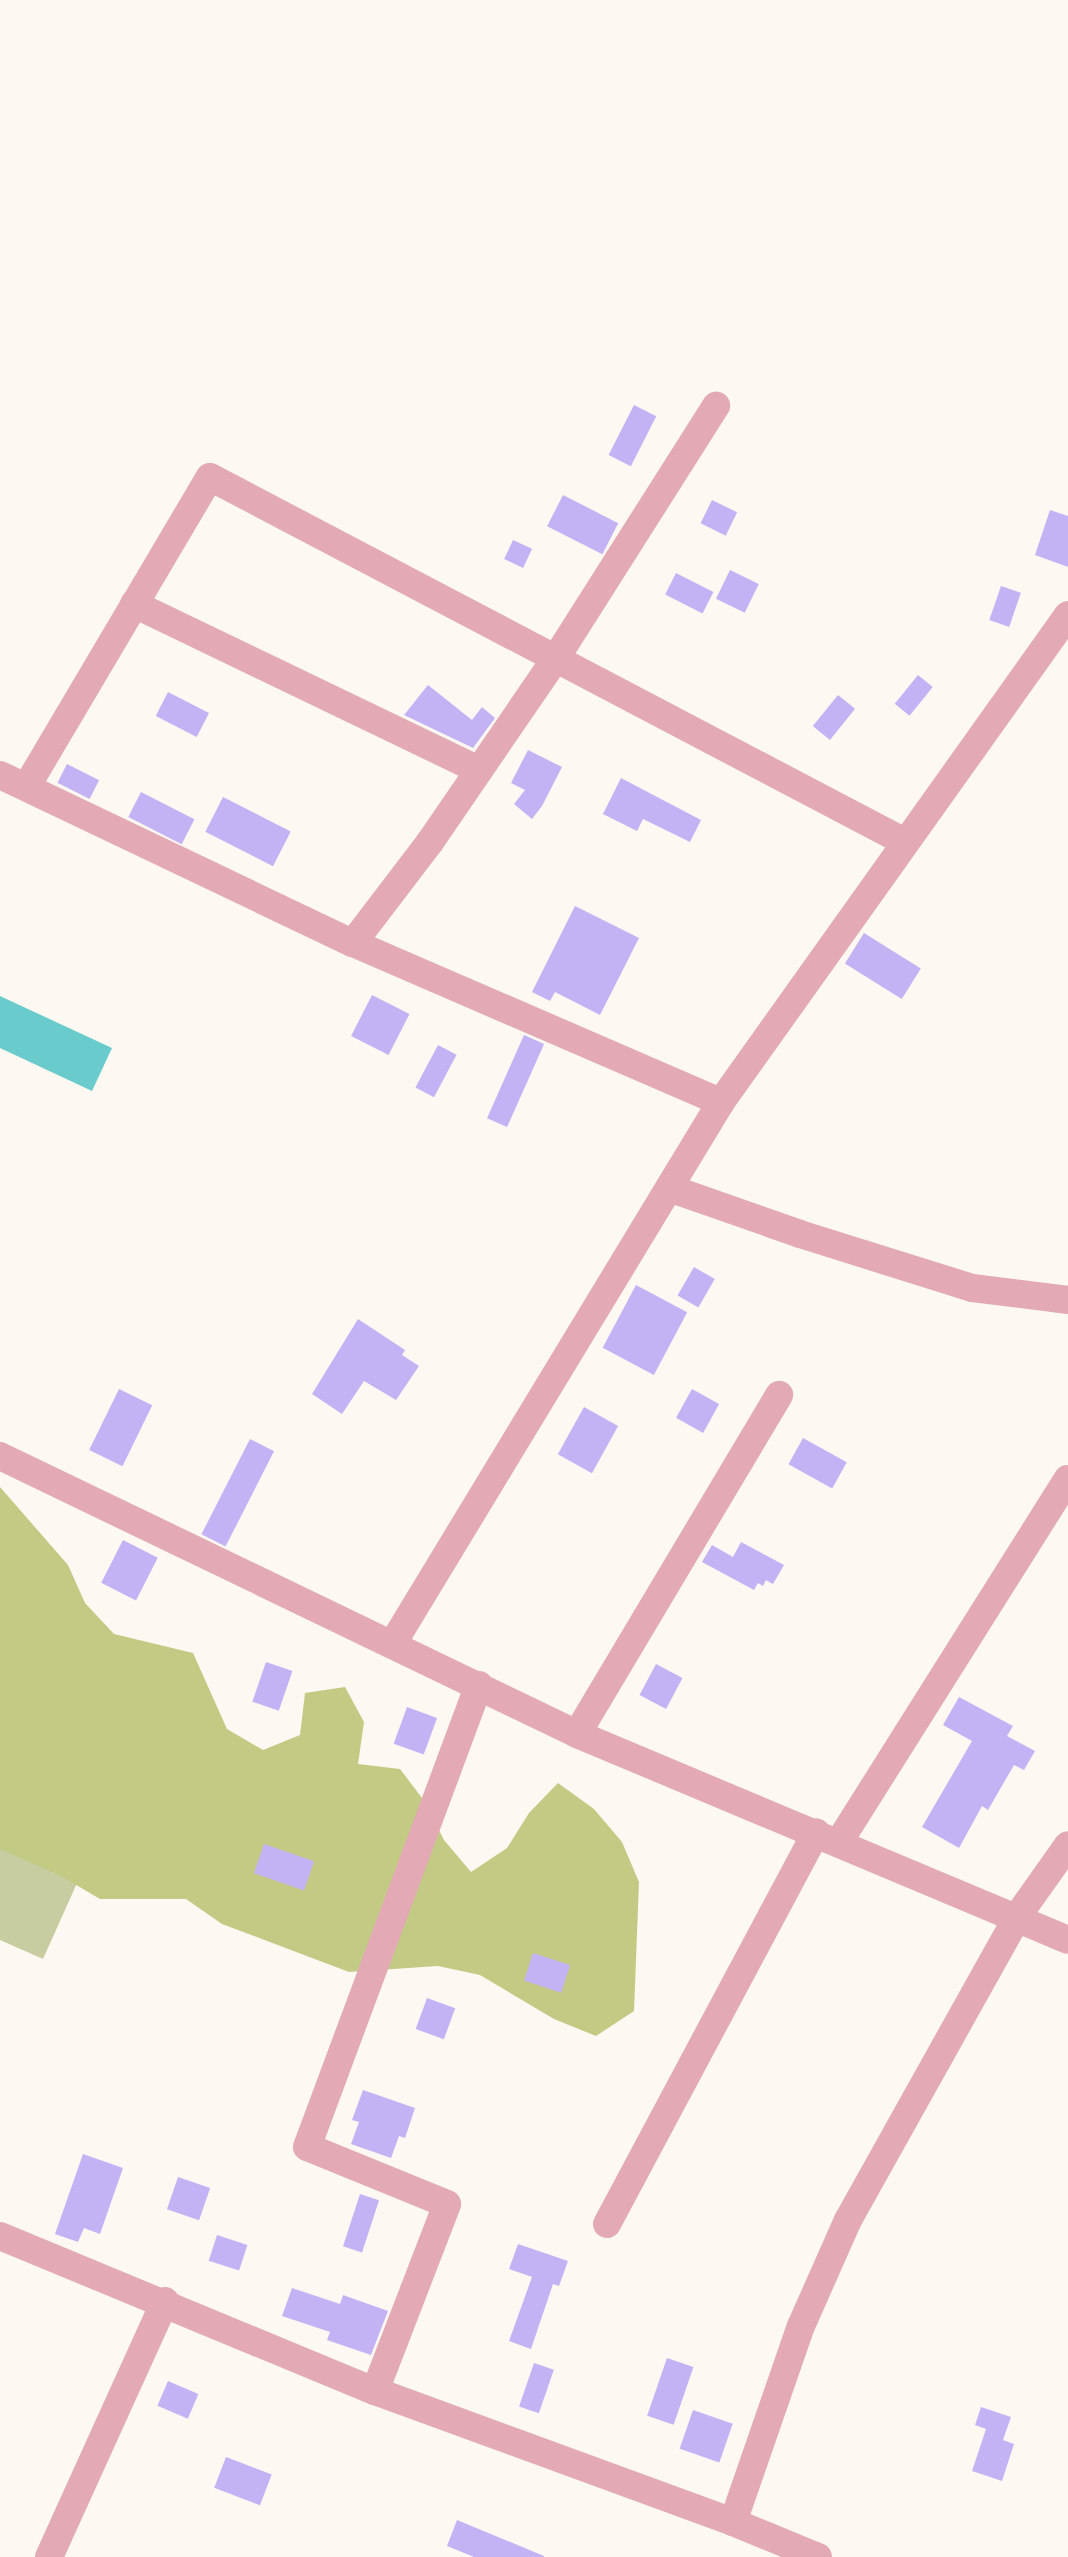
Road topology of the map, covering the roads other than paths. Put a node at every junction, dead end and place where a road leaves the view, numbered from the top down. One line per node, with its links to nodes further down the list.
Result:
1 (716, 406): 4 (street)
2 (134, 604): 4 (street); 5 (street); 7 (street)
3 (1068, 615): 8 (street)
4 (556, 658): 5 (street); 8 (street)
5 (479, 770): 9 (street)
6 (0, 775): 7 (street)
7 (27, 786): 9 (street)
8 (903, 841): 10 (street)
9 (353, 943): 10 (street)
10 (721, 1102): 11 (street)
11 (669, 1188): 12 (street); 16 (street)
12 (1068, 1300)
13 (779, 1395): 18 (street)
14 (0, 1456): 16 (street)
15 (1068, 1479): 19 (street)
16 (393, 1643): 17 (street)
17 (479, 1685): 18 (street); 26 (street)
18 (577, 1734): 19 (street)
19 (828, 1837): 21 (street); 23 (street)
20 (1068, 1845): 21 (street)
21 (1017, 1917): 22 (street); 27 (street)
22 (1068, 1940)
23 (607, 2224)
24 (0, 2236): 25 (street)
25 (165, 2301): 26 (street); 28 (street)
26 (375, 2391): 27 (street)
27 (733, 2522): 29 (street)
28 (49, 2557)
29 (818, 2557)

